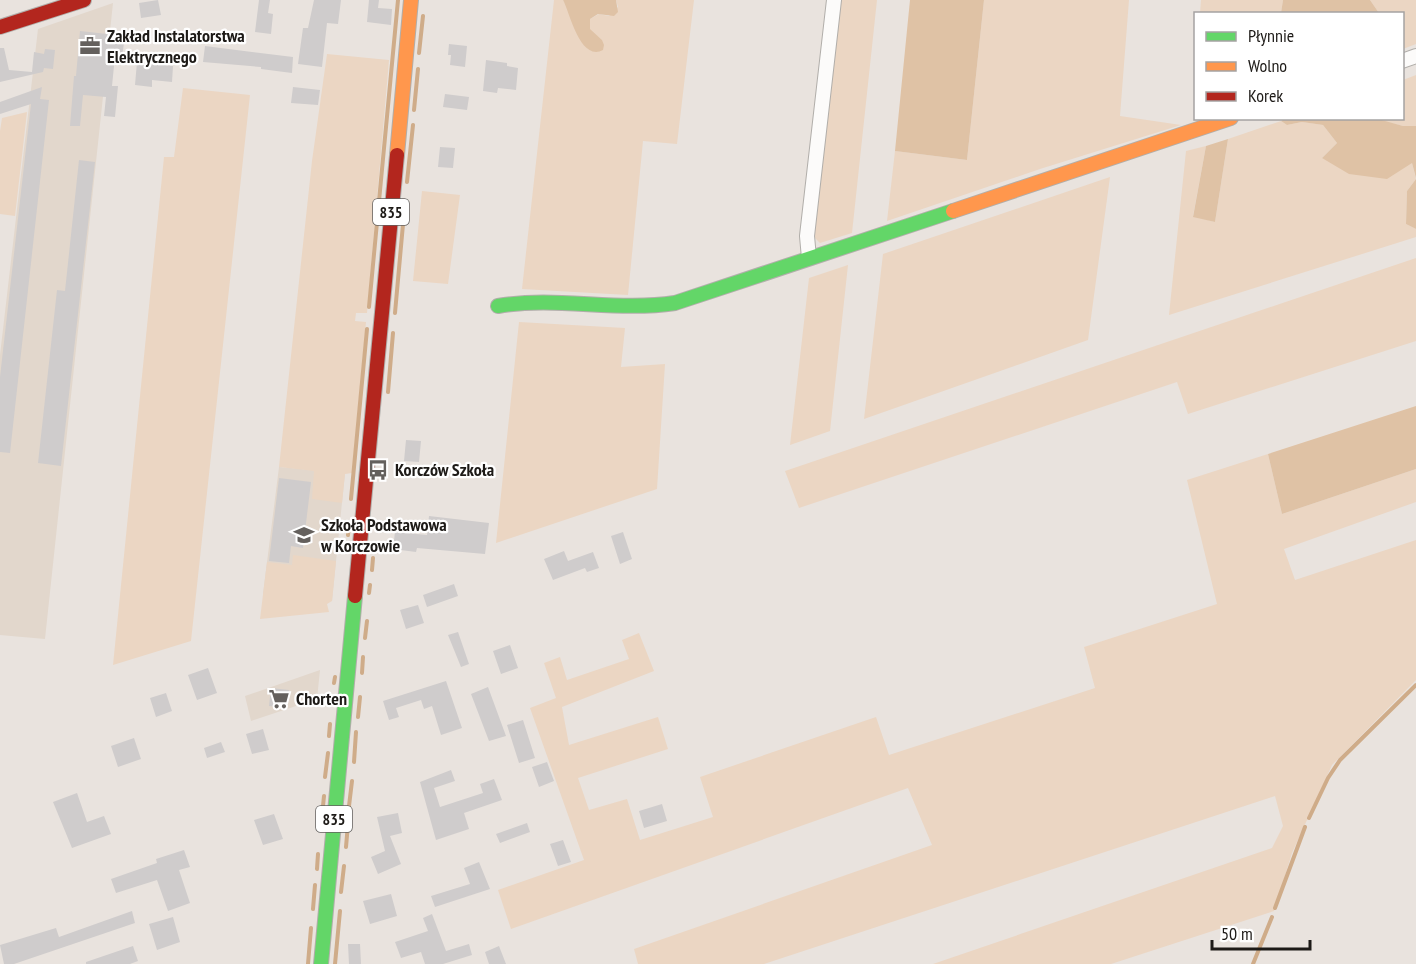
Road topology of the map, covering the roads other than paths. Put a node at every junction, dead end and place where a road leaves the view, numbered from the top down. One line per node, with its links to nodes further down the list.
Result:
1 (84, 0): 4 (main road)
2 (411, 0): 8 (main road, 835)
3 (834, 0): 6 (street)
4 (0, 27)
5 (1225, 120): 6 (main road)
6 (809, 258): 7 (main road)
7 (498, 306)
8 (321, 964)

